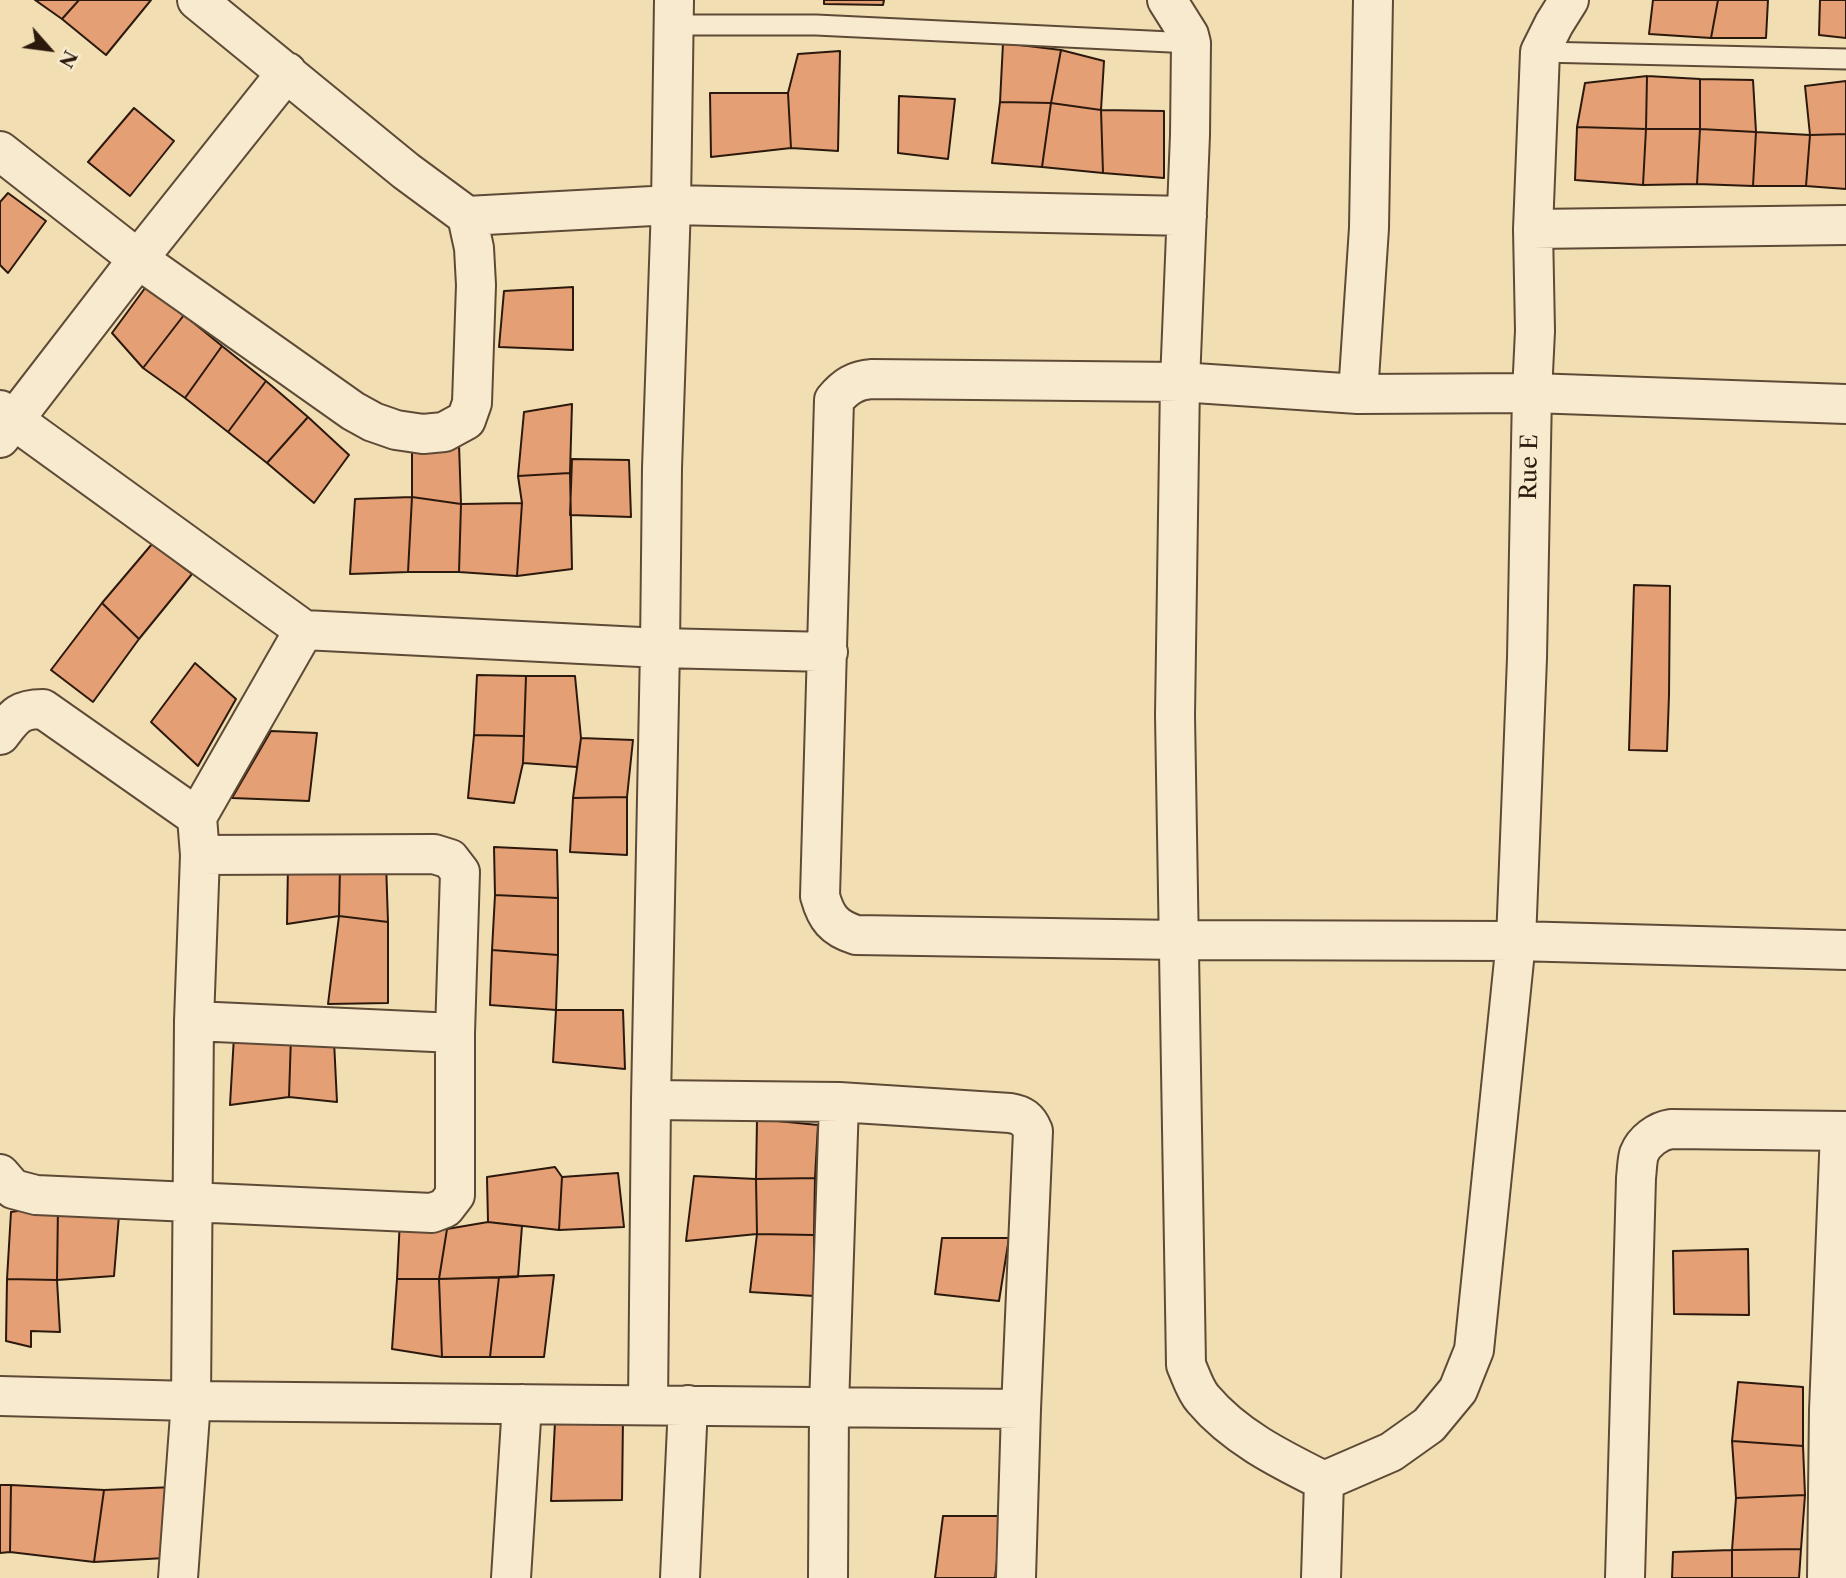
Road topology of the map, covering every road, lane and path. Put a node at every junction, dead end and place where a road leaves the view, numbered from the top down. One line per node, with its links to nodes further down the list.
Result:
1 (197, 0): 9 (street)
2 (1167, 0): 6 (street)
3 (1373, 0): 19 (street)
4 (1569, 0): 7 (street, Rue E)
5 (674, 12): 6 (lane); 11 (street)
6 (1191, 43): 12 (street)
7 (1540, 52): 8 (lane); 15 (street, Rue E)
8 (1846, 59)
9 (287, 72): 13 (street); 16 (street)
10 (0, 151): 16 (street)
11 (671, 205): 12 (street); 13 (street); 23 (street)
12 (1187, 215): 17 (street)
13 (467, 216): 16 (street)
14 (1846, 225): 15 (street)
15 (1532, 229): 18 (street, Rue E)
16 (138, 259): 21 (street)
17 (1180, 382): 19 (street); 24 (street); 28 (street)
18 (1532, 393): 19 (street); 20 (street); 29 (street, Rue E)
19 (1358, 394)
20 (1846, 404)
21 (4, 422): 22 (street)
22 (304, 630): 23 (street); 26 (street)
23 (660, 648): 24 (street); 33 (street)
24 (828, 652): 28 (street)
25 (0, 735): 26 (street)
26 (197, 817): 27 (street)
27 (200, 855): 31 (street); 32 (street)
28 (1179, 940): 29 (street); 45 (street)
29 (1516, 941): 30 (street); 45 (street, Rue E)
30 (1846, 950)
31 (194, 1021): 32 (street); 37 (street)
32 (455, 1033): 37 (street)
33 (651, 1100): 34 (street); 41 (street)
34 (839, 1102): 43 (street); 44 (street)
35 (1843, 1131): 52 (street); 53 (street)
36 (0, 1174): 37 (street)
37 (193, 1202): 39 (street)
38 (0, 1396): 39 (street)
39 (191, 1401): 40 (street); 46 (street)
40 (522, 1404): 41 (street); 47 (street)
41 (648, 1405): 42 (street)
42 (688, 1405): 43 (street); 48 (street)
43 (829, 1407): 44 (street); 49 (street)
44 (1021, 1409): 50 (street)
45 (1324, 1481): 51 (street)
46 (178, 1578)
47 (511, 1578)
48 (680, 1578)
49 (828, 1578)
50 (1017, 1578)
51 (1321, 1578)
52 (1625, 1578)
53 (1827, 1578)

